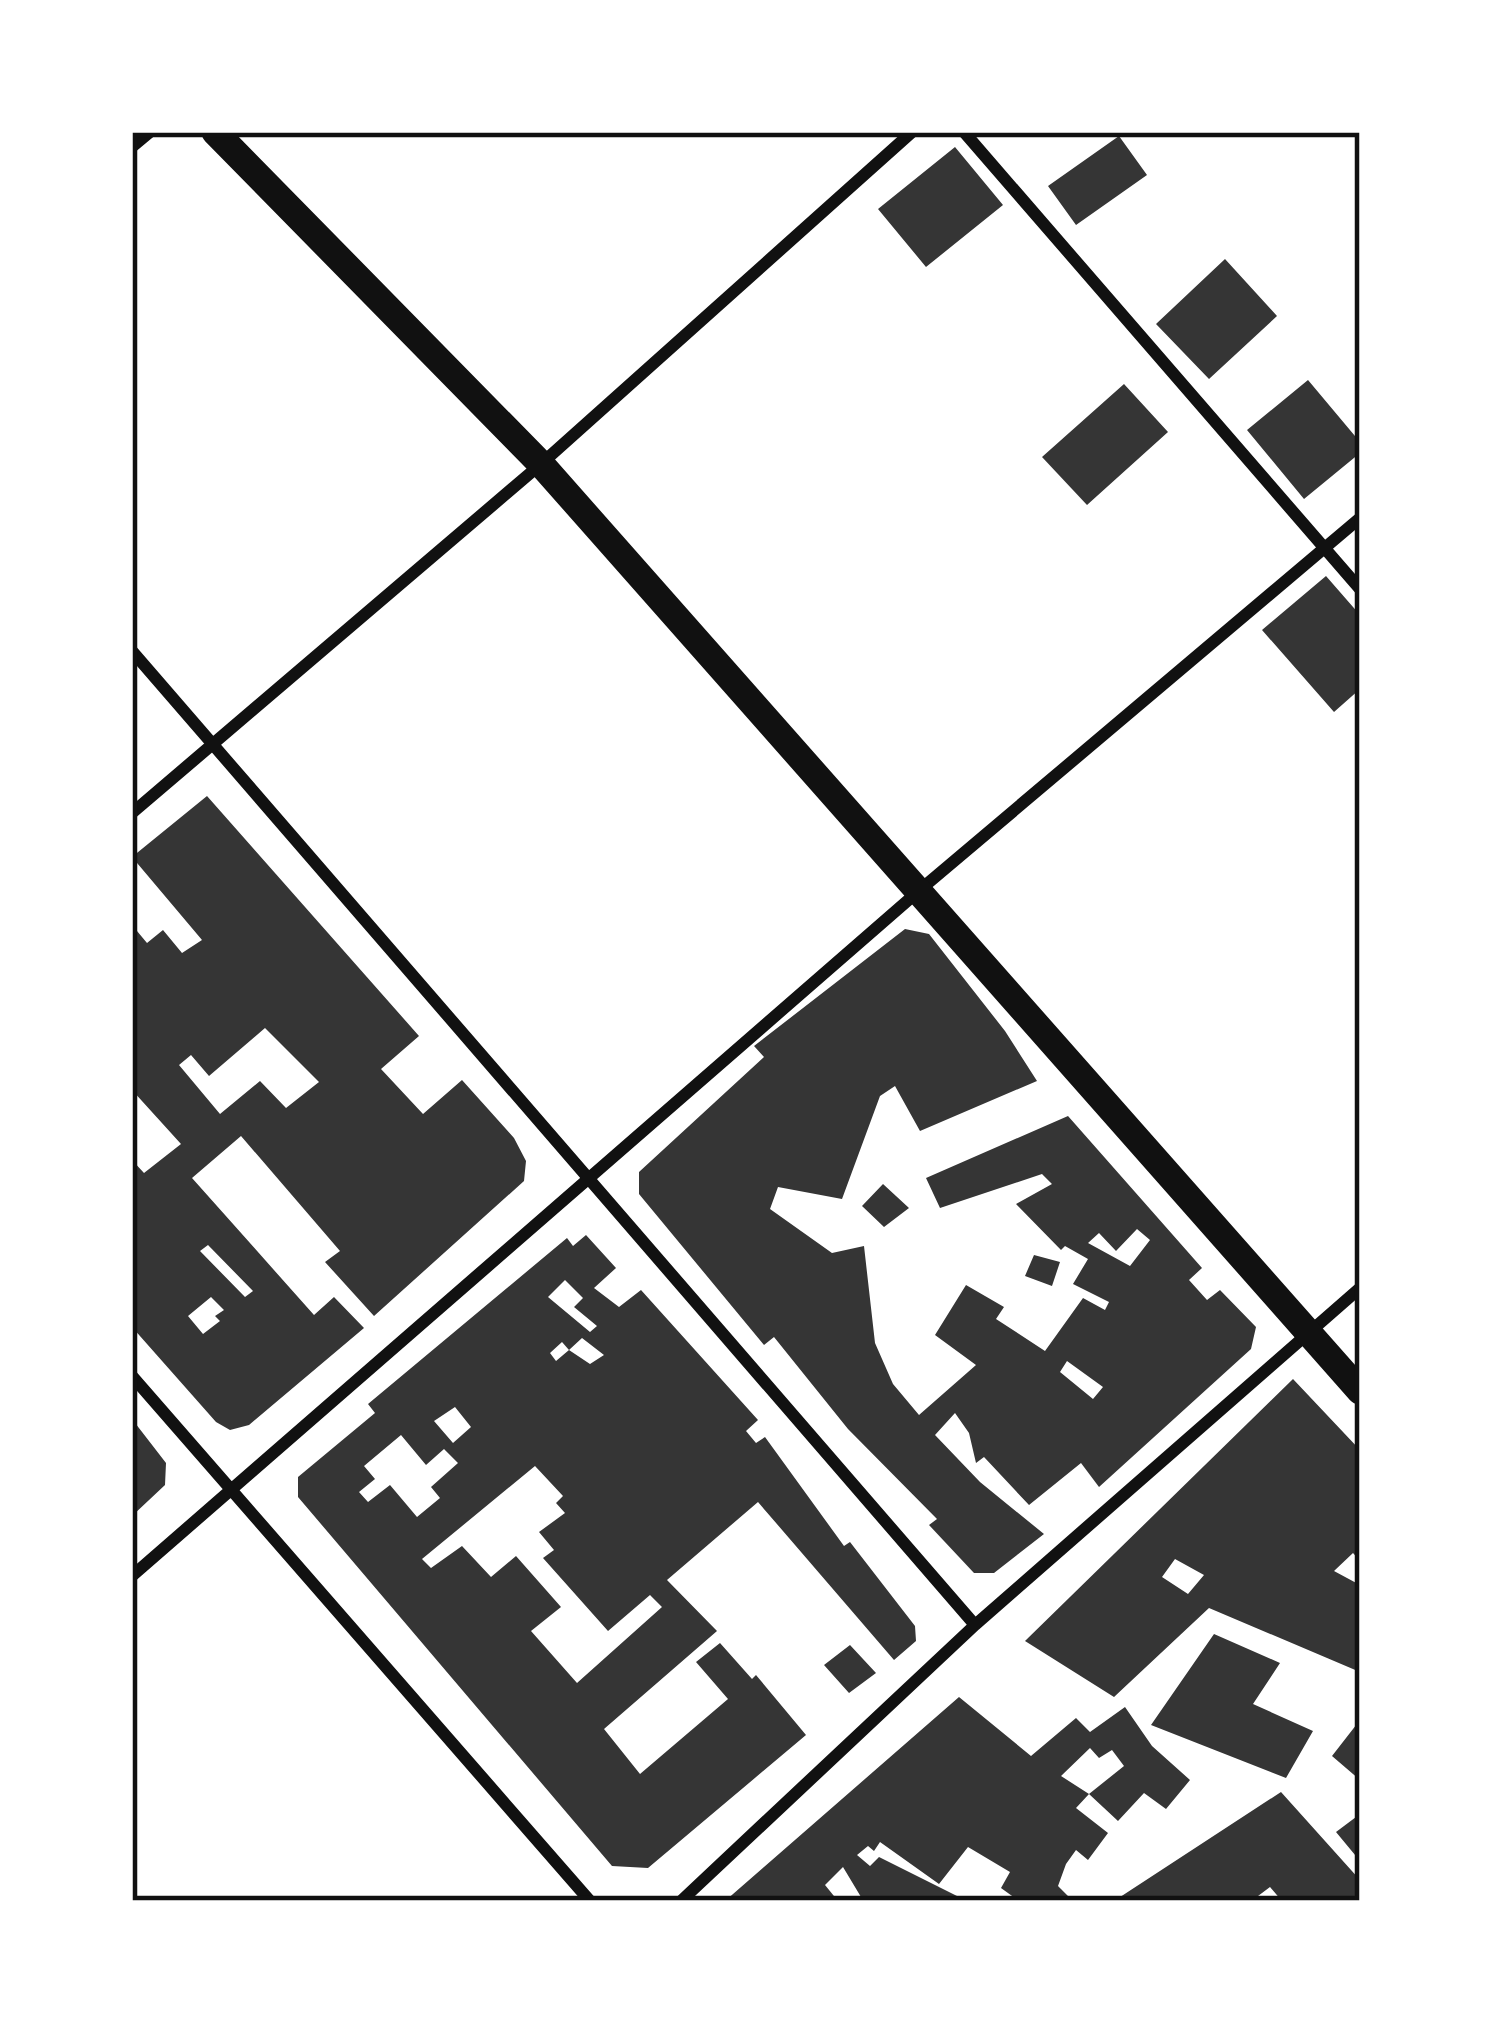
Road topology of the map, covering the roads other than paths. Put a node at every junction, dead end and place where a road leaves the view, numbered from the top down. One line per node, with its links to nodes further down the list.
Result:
1 (150, 132): 5 (street)
2 (215, 132): 6 (highway)
3 (912, 132): 6 (street)
4 (964, 132): 8 (street)
5 (132, 147)
6 (541, 464): 11 (street); 13 (highway)
7 (1360, 518): 8 (street)
8 (1324, 548): 9 (street); 13 (street)
9 (1360, 589)
10 (132, 651): 11 (street)
11 (214, 745): 12 (street); 14 (street)
12 (132, 813)
13 (921, 890): 14 (street); 16 (highway)
14 (589, 1181): 19 (street); 21 (street)
15 (1360, 1288): 16 (street)
16 (1308, 1334): 18 (highway); 21 (street)
17 (132, 1376): 19 (street)
18 (1360, 1391)
19 (232, 1490): 20 (street); 22 (street)
20 (132, 1576)
21 (975, 1625): 23 (street)
22 (590, 1901)
23 (681, 1901)

